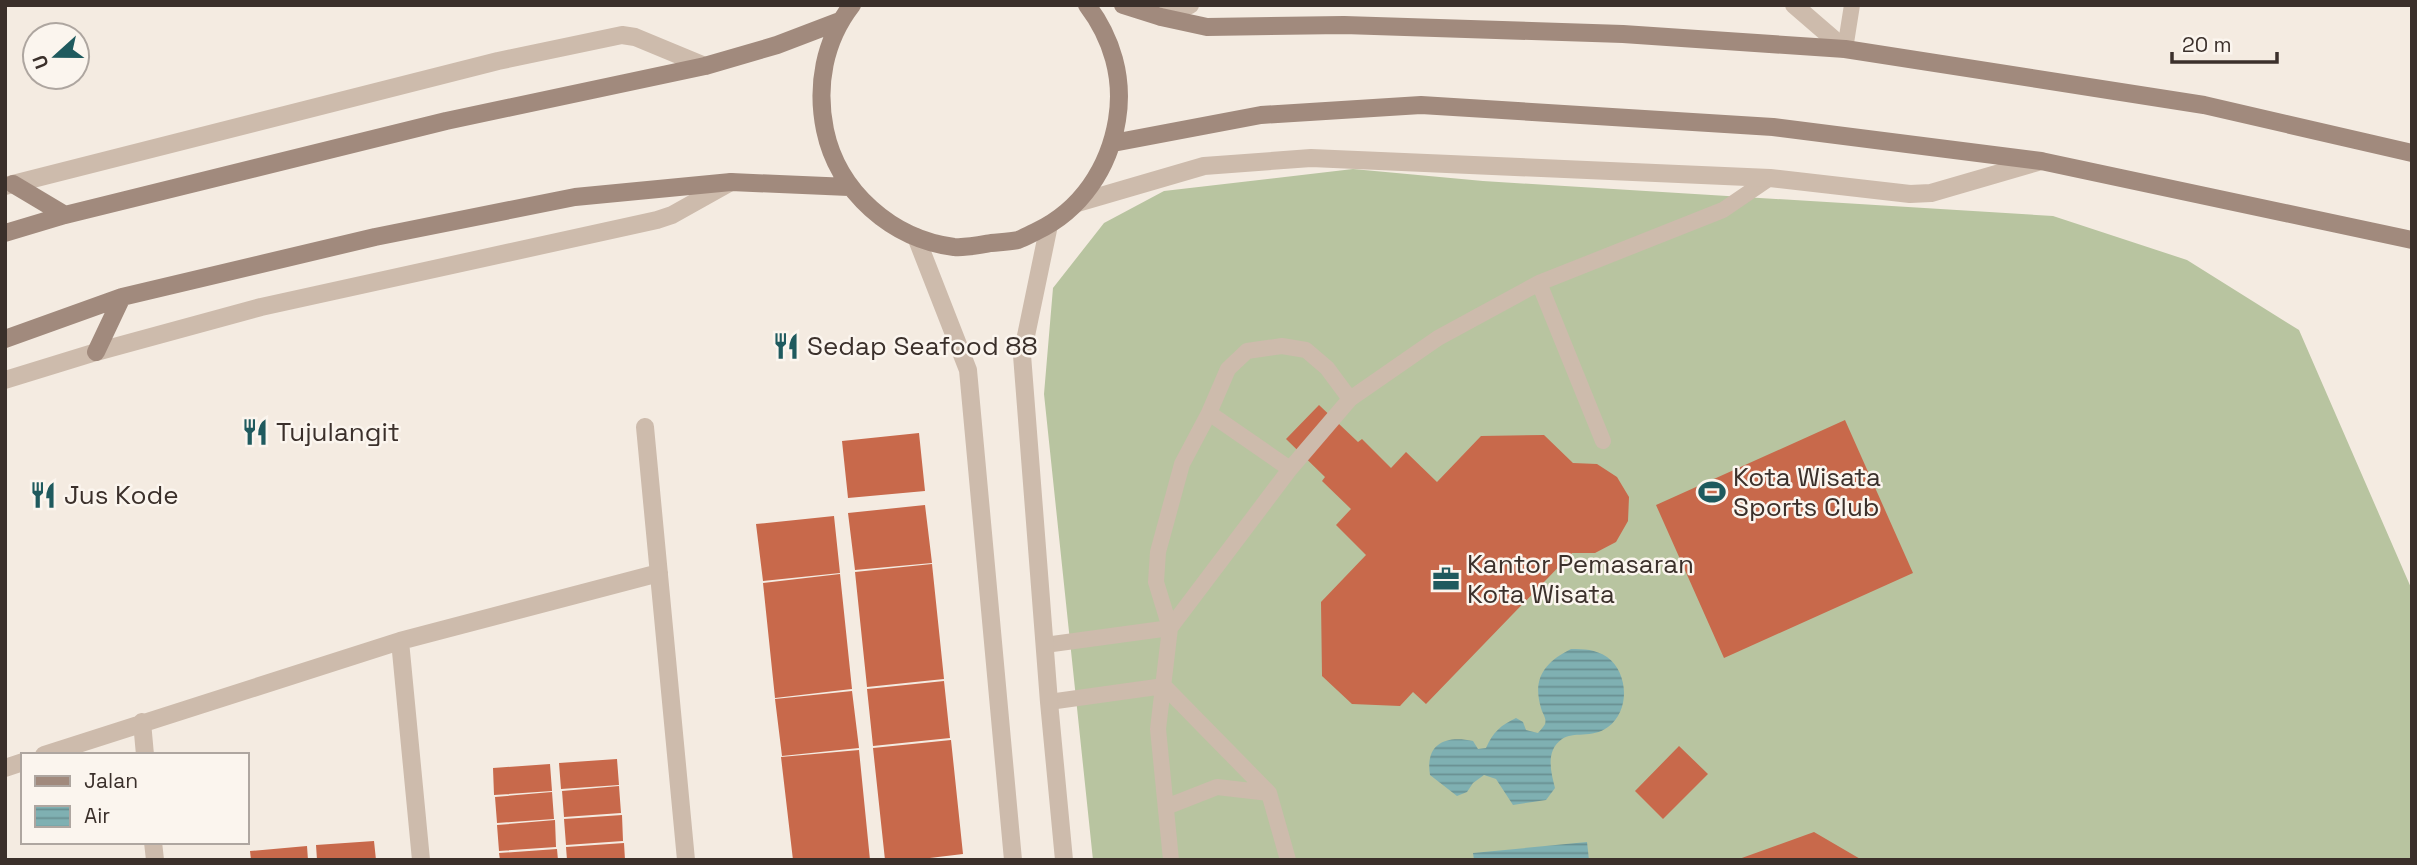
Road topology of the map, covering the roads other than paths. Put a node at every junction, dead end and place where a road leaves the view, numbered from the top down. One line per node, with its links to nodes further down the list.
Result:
1 (852, 5): 8 (street)
2 (1087, 5): 11 (street)
3 (1124, 5): 7 (street)
4 (1190, 5): 7 (street)
5 (1794, 5): 9 (street)
6 (1852, 5): 9 (lane)
7 (1161, 17): 9 (street)
8 (839, 21): 10 (street); 17 (street)
9 (1845, 49): 12 (street)
10 (705, 66): 16 (street); 19 (street)
11 (1113, 144): 13 (street); 18 (street)
12 (2412, 153)
13 (2042, 162): 14 (street); 23 (street)
14 (1770, 178): 18 (street); 24 (lane)
15 (731, 182): 17 (street); 25 (street); 27 (street)
16 (9, 185): 19 (street)
17 (849, 187): 22 (street)
18 (1077, 203): 20 (street)
19 (65, 215): 21 (street)
20 (1049, 225): 22 (street); 37 (street)
21 (5, 233)
22 (916, 237): 47 (street)
23 (2412, 240)
24 (1539, 283): 29 (lane); 32 (lane)
25 (122, 296): 26 (street); 27 (street)
26 (5, 339)
27 (96, 352): 28 (street)
28 (5, 380)
29 (1350, 400): 30 (lane); 33 (lane)
30 (1209, 413): 33 (lane); 35 (lane)
31 (645, 427): 34 (street)
32 (1603, 441)
33 (1290, 469): 35 (lane)
34 (659, 573): 36 (street); 46 (street)
35 (1170, 628): 37 (lane); 38 (lane)
36 (400, 641): 40 (street); 45 (street)
37 (1045, 645): 39 (street)
38 (1164, 687): 39 (lane); 43 (lane); 44 (lane)
39 (1049, 702): 48 (street)
40 (142, 722): 41 (street); 42 (street)
41 (50, 753)
42 (145, 753)
43 (1269, 793): 44 (lane); 50 (lane)
44 (1166, 807): 49 (lane)
45 (421, 860)
46 (686, 860)
47 (1013, 860)
48 (1064, 860)
49 (1171, 860)
50 (1288, 860)

